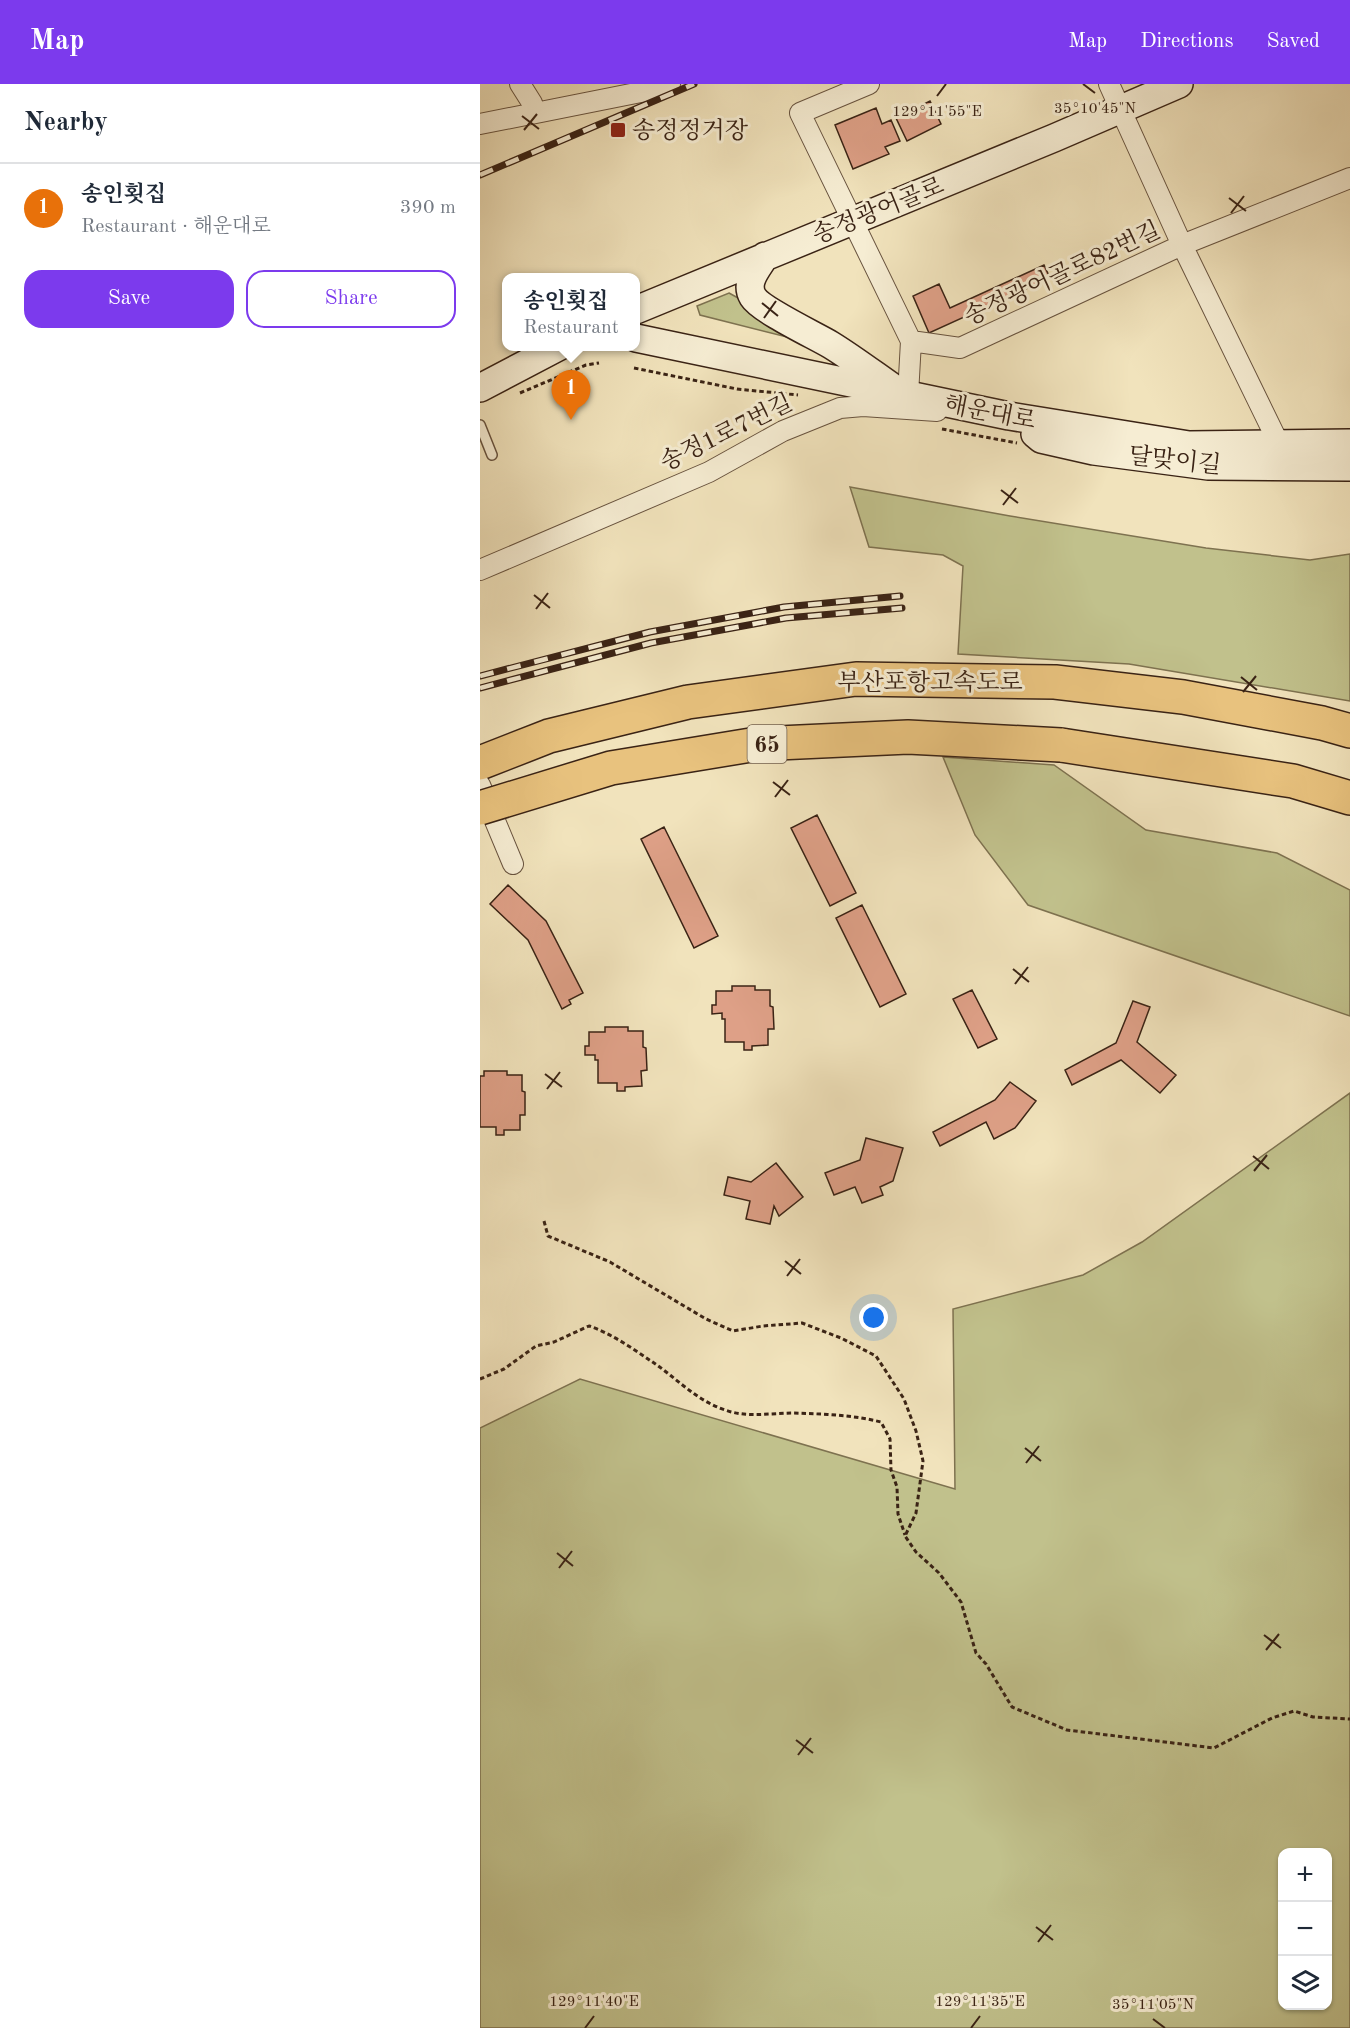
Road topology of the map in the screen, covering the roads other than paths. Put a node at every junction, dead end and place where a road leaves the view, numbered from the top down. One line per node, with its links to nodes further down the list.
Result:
1 (520, 84): 7 (street)
2 (670, 84): 7 (street)
3 (869, 84): 10 (street)
4 (1109, 84): 6 (street)
5 (1179, 84): 6 (main road, 송정광어골로)
6 (1120, 110): 10 (main road, 송정광어골로); 11 (street)
7 (534, 113): 8 (street)
8 (480, 124)
9 (1350, 178): 11 (street, 송정광어골로82번길)
10 (852, 221): 12 (main road, 송정광어골로); 15 (street)
11 (1182, 245): 15 (street, 송정광어골로82번길); 22 (street, 송정광어골로82번길)
12 (765, 256): 13 (main road, 송정광어골로); 18 (main road)
13 (640, 308)
14 (640, 339): 18 (main road, 해운대로)
15 (911, 341): 18 (street)
16 (550, 351): 17 (main road)
17 (480, 388)
18 (905, 395): 19 (main road, 해운대로)
19 (1009, 416): 22 (main road, 해운대로); 24 (main road, 달맞이길); 25 (street, 송정1로7번길)
20 (480, 425): 23 (lane)
21 (1350, 443): 22 (main road, 해운대로)
22 (1279, 444)
23 (492, 455)
24 (1350, 467)
25 (480, 570)
26 (1350, 731): 27 (highway, 부산포항고속도로 / 65)
27 (480, 763)
28 (480, 784): 31 (street)
29 (1350, 798): 30 (highway, 65, bridge)
30 (480, 808)
31 (513, 864)

